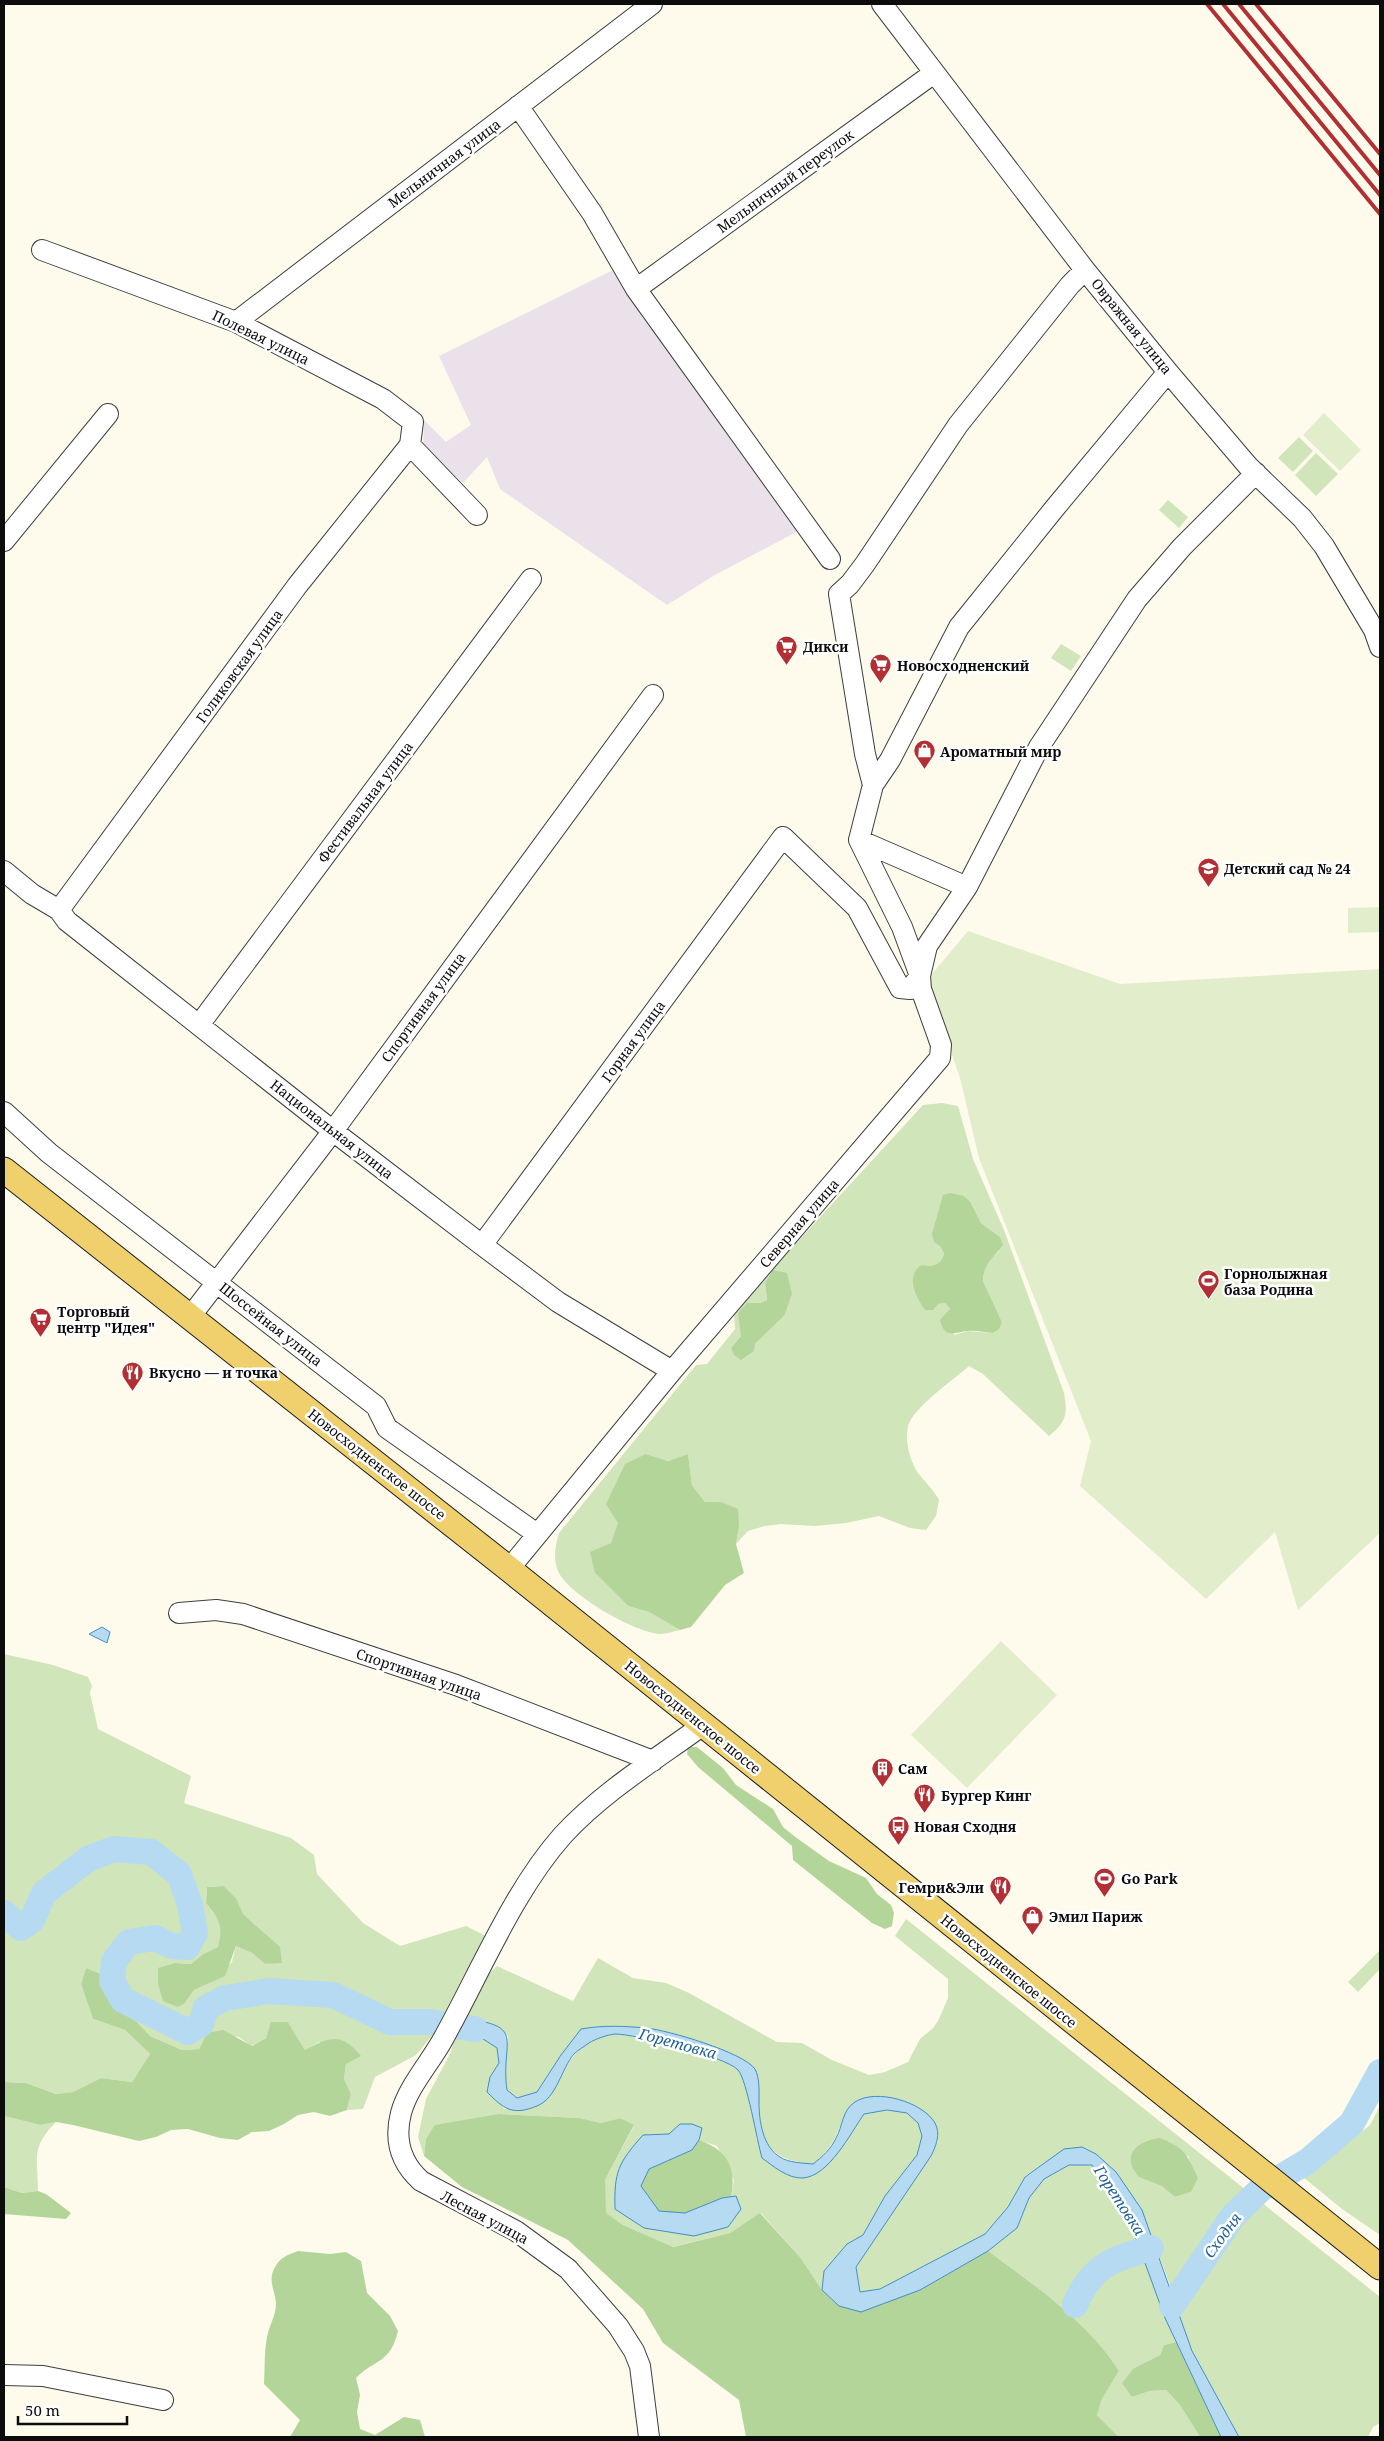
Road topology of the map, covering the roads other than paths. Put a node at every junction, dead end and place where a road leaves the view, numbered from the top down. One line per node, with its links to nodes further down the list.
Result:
1 (652, 4): 4 (street, Мельничная улица)
2 (882, 4): 3 (street, Овражная улица)
3 (934, 73): 6 (street, Овражная улица); 7 (street, Мельничный переулок)
4 (518, 106): 7 (street); 8 (street, Мельничная улица)
5 (42, 250): 8 (street, Полевая улица)
6 (1086, 270): 9 (street, Овражная улица); 19 (street)
7 (636, 289): 15 (street)
8 (236, 322): 11 (street, Полевая улица)
9 (1168, 372): 12 (street, Овражная улица); 19 (street)
10 (108, 414): 14 (street)
11 (410, 445): 13 (street); 23 (street, Голиковская улица)
12 (1256, 474): 17 (street, Овражная улица); 22 (street)
13 (477, 515)
14 (4, 541)
15 (830, 559)
16 (530, 579): 25 (street, Фестивальная улица)
17 (1380, 647)
18 (653, 695): 27 (street, Спортивная улица)
19 (873, 785): 20 (street)
20 (859, 840): 22 (street); 24 (street, Северная улица)
21 (4, 872): 23 (street, Национальная улица)
22 (967, 887): 24 (street)
23 (60, 910): 25 (street, Национальная улица)
24 (920, 976): 29 (street, Горная улица); 32 (street, Северная улица)
25 (200, 1025): 27 (street, Национальная улица)
26 (4, 1112): 30 (street, Шоссейная улица)
27 (333, 1131): 29 (street, Национальная улица); 30 (street, Спортивная улица)
28 (4, 1170): 31 (main road, Новосходненское шоссе)
29 (482, 1245): 32 (street, Национальная улица)
30 (217, 1282): 31 (street, Спортивная улица); 33 (street, Шоссейная улица)
31 (190, 1317): 34 (main road, Новосходненское шоссе)
32 (672, 1371): 33 (street, Северная улица)
33 (537, 1534): 34 (street, Северная улица)
34 (509, 1570): 36 (main road, Новосходненское шоссе)
35 (179, 1612): 37 (street, Спортивная улица)
36 (703, 1725): 37 (street, Лесная улица); 38 (main road, Новосходненское шоссе)
37 (653, 1761): 41 (street, Лесная улица)
38 (1380, 2267)
39 (4, 2375): 40 (street)
40 (163, 2400)
41 (649, 2437)

